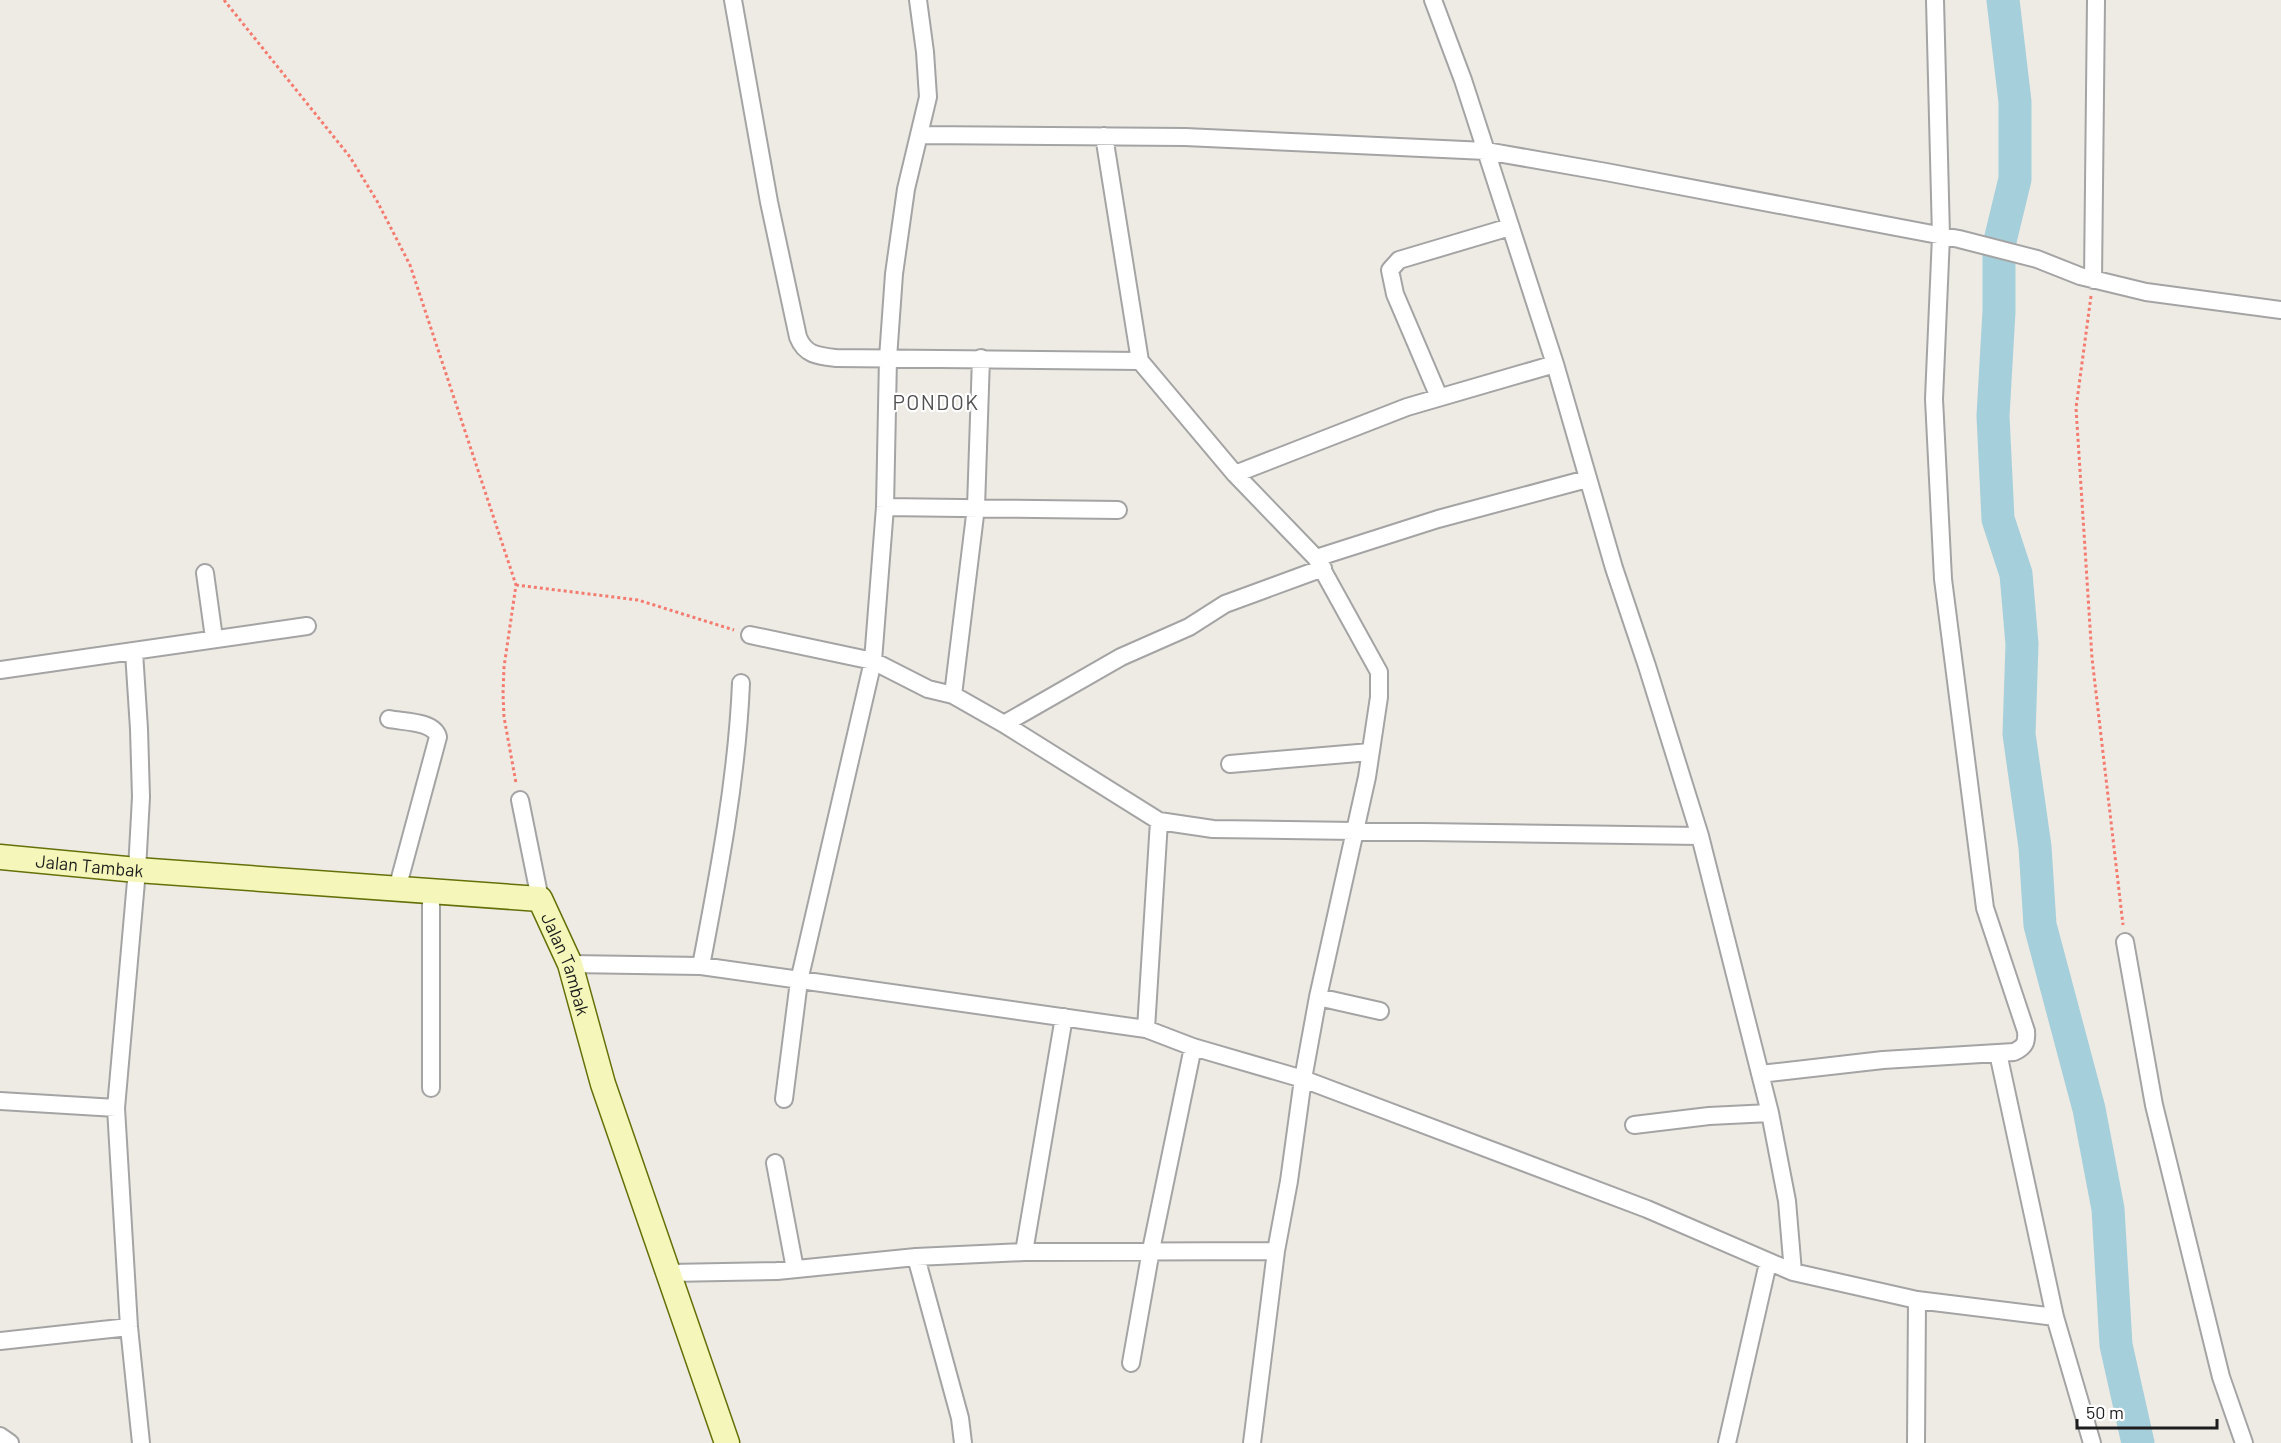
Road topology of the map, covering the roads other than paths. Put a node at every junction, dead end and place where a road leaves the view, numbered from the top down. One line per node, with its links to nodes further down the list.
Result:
1 (733, 0): 13 (street)
2 (918, 0): 6 (street)
3 (1433, 0): 8 (street)
4 (1935, 0): 10 (street)
5 (2096, 0): 11 (street)
6 (919, 135): 7 (street); 13 (street)
7 (1104, 136): 8 (street); 15 (street)
8 (1486, 151): 9 (street); 10 (street)
9 (1510, 227): 16 (street); 17 (street)
10 (1941, 236): 11 (street); 55 (street)
11 (2093, 280): 12 (street)
12 (2281, 310)
13 (888, 358): 14 (street); 20 (street)
14 (981, 358): 15 (street); 21 (street)
15 (1140, 361): 18 (street)
16 (1555, 364): 17 (street); 19 (street)
17 (1439, 397): 18 (street)
18 (1243, 470): 23 (street)
19 (1587, 479): 23 (street); 40 (street)
20 (885, 507): 21 (street); 29 (street)
21 (976, 507): 22 (street); 32 (street)
22 (1118, 510)
23 (1320, 560): 34 (street); 35 (street)
24 (205, 573): 27 (street)
25 (307, 626): 27 (street)
26 (750, 635): 29 (street)
27 (214, 638): 28 (street)
28 (134, 652): 30 (street); 42 (street)
29 (873, 661): 32 (street); 49 (street)
30 (0, 670)
31 (741, 683): 48 (street)
32 (953, 695): 34 (street)
33 (388, 719): 43 (street)
34 (1004, 723): 38 (street)
35 (1370, 752): 36 (street); 39 (street)
36 (1230, 764)
37 (520, 800): 45 (street)
38 (1159, 822): 39 (street); 53 (street)
39 (1356, 832): 40 (street); 50 (street)
40 (1700, 836): 56 (street)
41 (0, 857): 42 (street, Jalan Tambak)
42 (137, 870): 43 (street, Jalan Tambak); 61 (street)
43 (397, 889): 44 (street, Jalan Tambak)
44 (431, 892): 45 (street, Jalan Tambak); 58 (street)
45 (540, 899): 47 (street, Jalan Tambak)
46 (2125, 942): 87 (street)
47 (570, 964): 48 (street); 72 (street, Jalan Tambak)
48 (701, 966): 49 (street)
49 (799, 981): 52 (street); 59 (street)
50 (1318, 997): 51 (street); 57 (street)
51 (1380, 1011)
52 (1064, 1017): 53 (street); 67 (street)
53 (1146, 1029): 54 (street)
54 (1193, 1047): 57 (street); 65 (street)
55 (1998, 1053): 56 (street); 74 (street)
56 (1760, 1074): 62 (street)
57 (1303, 1079): 66 (street); 69 (street)
58 (431, 1088)
59 (784, 1099)
60 (0, 1101): 61 (street)
61 (116, 1108): 75 (street)
62 (1770, 1113): 63 (street); 71 (street)
63 (1634, 1125)
64 (775, 1163): 70 (street)
65 (1151, 1250): 66 (street); 67 (street); 77 (street)
66 (1276, 1251): 83 (street)
67 (1024, 1252): 68 (street)
68 (916, 1257): 70 (street); 82 (street)
69 (1768, 1263): 71 (street); 84 (street)
70 (795, 1269): 72 (street)
71 (1793, 1272): 73 (street)
72 (669, 1273): 81 (street, Jalan Tambak)
73 (1917, 1300): 74 (street); 85 (street)
74 (2055, 1317): 86 (street)
75 (129, 1327): 76 (street); 80 (street)
76 (0, 1341)
77 (1131, 1363)
78 (0, 1436): 79 (street)
79 (10, 1443)
80 (141, 1443)
81 (727, 1443)
82 (963, 1443)
83 (1252, 1443)
84 (1727, 1443)
85 (1916, 1443)
86 (2092, 1443)
87 (2244, 1443)

